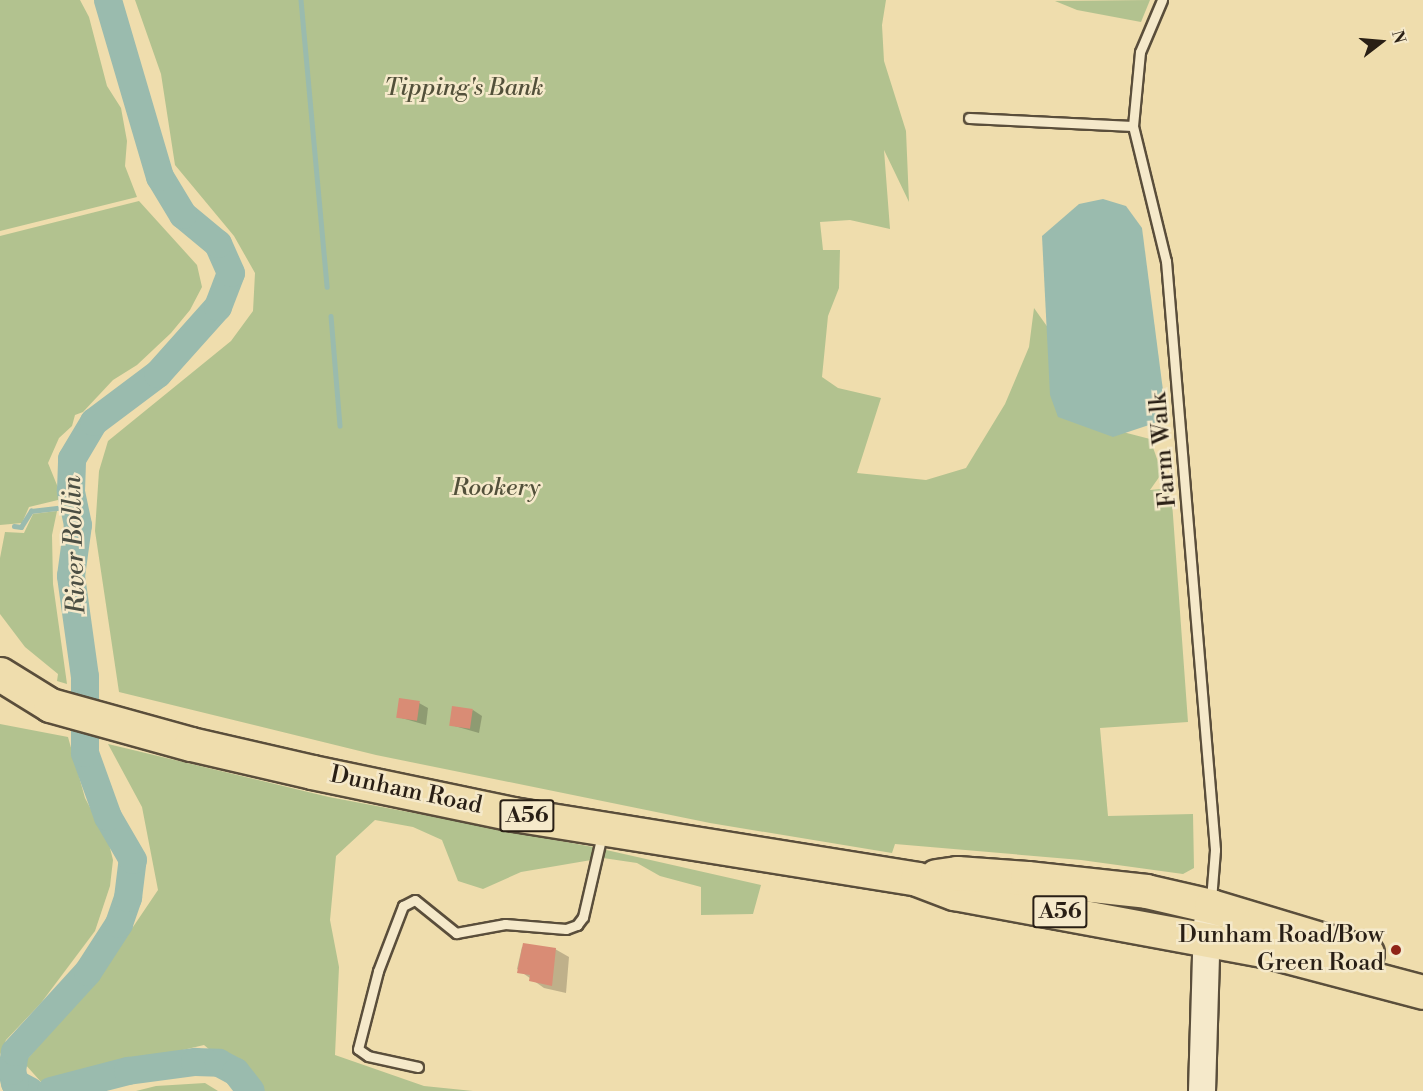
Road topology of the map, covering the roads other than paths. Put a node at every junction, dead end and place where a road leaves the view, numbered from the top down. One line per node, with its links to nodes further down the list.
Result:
1 (1162, 0): 3 (lane, Farm Walk)
2 (969, 118): 3 (lane)
3 (1133, 126): 9 (lane, Farm Walk)
4 (0, 674): 6 (highway, Dunham Road / A56)
5 (0, 697): 6 (highway, Dunham Road / A56)
6 (46, 703): 7 (highway, Dunham Road / A56)
7 (603, 828): 8 (highway, Dunham Road / A56); 13 (lane)
8 (917, 879): 9 (highway, Dunham Road / A56); 10 (highway, Dunham Road / A56)
9 (1211, 906): 10 (main road); 11 (highway, Dunham Road / A56)
10 (1205, 937): 12 (highway, Dunham Road / A56); 14 (main road)
11 (1423, 971)
12 (1423, 992)
13 (418, 1067)
14 (1202, 1091)

